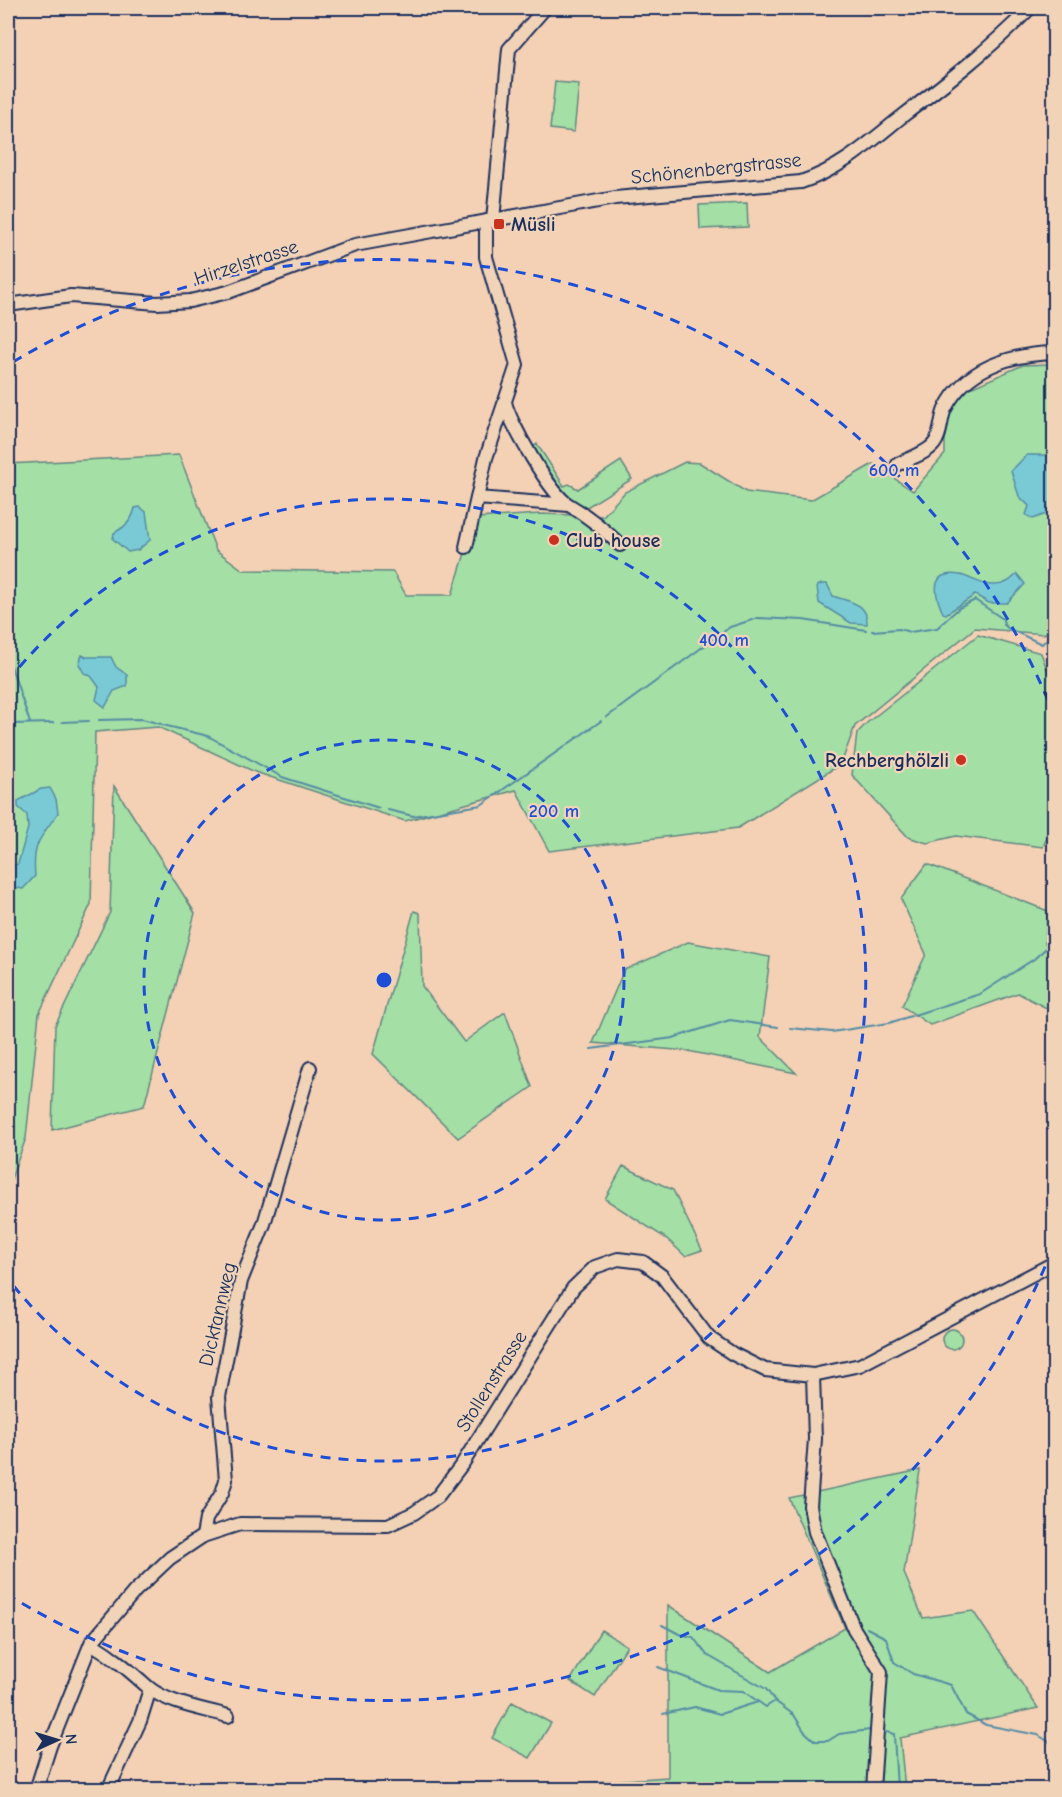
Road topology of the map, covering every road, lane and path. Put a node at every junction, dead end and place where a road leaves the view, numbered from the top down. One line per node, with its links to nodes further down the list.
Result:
1 (545, 8): 3 (street)
2 (1030, 8): 3 (street, Schönenbergstrasse)
3 (490, 221): 4 (street, Hirzelstrasse); 6 (street)
4 (8, 305)
5 (1054, 353): 7 (street)
6 (505, 402): 8 (street); 9 (street)
7 (898, 464)
8 (477, 498): 9 (street); 11 (street)
9 (569, 505): 10 (street)
10 (620, 545)
11 (466, 547)
12 (310, 1068): 15 (street, Dicktannweg)
13 (1054, 1263): 14 (street, Stollenstrasse)
14 (813, 1375): 15 (street, Stollenstrasse); 21 (street)
15 (203, 1536): 16 (street, Stollenstrasse)
16 (91, 1643): 17 (street); 19 (street, Stollenstrasse)
17 (150, 1689): 18 (street); 20 (street)
18 (228, 1716)
19 (36, 1790)
20 (108, 1790)
21 (873, 1790)

